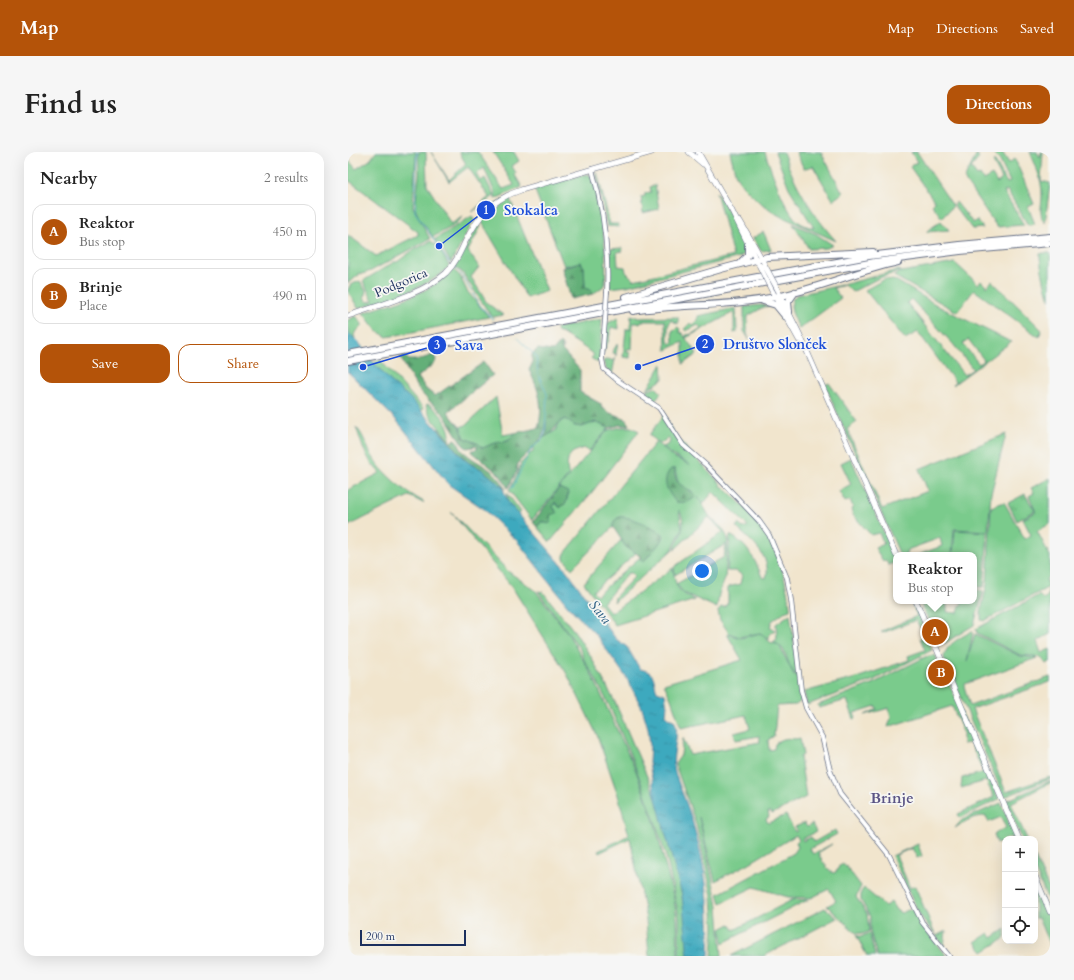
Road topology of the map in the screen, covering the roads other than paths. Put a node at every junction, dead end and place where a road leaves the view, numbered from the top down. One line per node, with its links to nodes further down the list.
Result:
1 (652, 152): 5 (main road, Podgorica)
2 (689, 152): 4 (main road)
3 (700, 154): 4 (main road)
4 (706, 167): 6 (main road)
5 (591, 170): 20 (main road, Podgorica); 28 (street, bridge)
6 (732, 211): 9 (main road); 12 (main road)
7 (1050, 237): 10 (highway)
8 (1050, 243): 11 (highway)
9 (748, 244): 12 (main road); 13 (highway)
10 (902, 251): 12 (highway); 17 (highway)
11 (913, 256): 14 (highway); 18 (highway)
12 (760, 262): 13 (highway); 15 (main road, bridge)
13 (739, 263): 17 (highway)
14 (795, 292): 15 (highway); 19 (highway)
15 (777, 294): 16 (highway); 19 (main road)
16 (756, 300): 18 (highway); 19 (highway)
17 (598, 307): 21 (highway)
18 (612, 311): 22 (highway)
19 (787, 314): 23 (main road)
20 (348, 316)
21 (348, 354)
22 (348, 361)
23 (895, 552)
24 (917, 604): 25 (main road)
25 (1018, 836)
26 (1038, 883): 27 (main road)
27 (1050, 912)
28 (949, 956)

